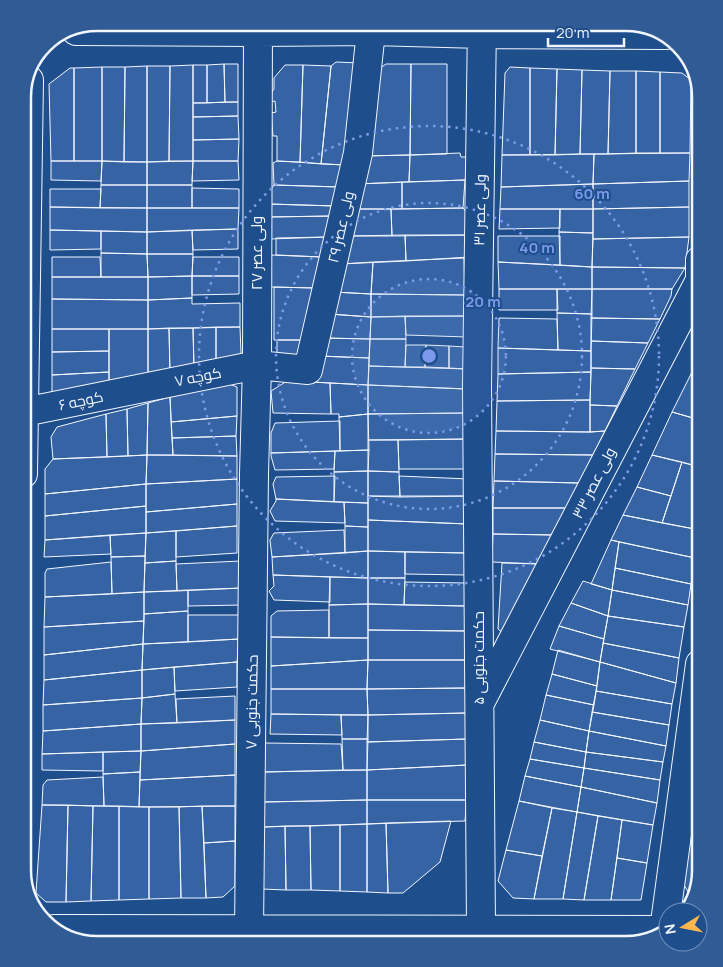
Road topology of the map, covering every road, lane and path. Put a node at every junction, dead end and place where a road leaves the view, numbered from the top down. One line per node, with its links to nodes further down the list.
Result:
1 (258, 31): 7 (street, ولی عصر ۲۷)
2 (371, 31): 7 (street, ولی عصر ۲۹)
3 (482, 31): 8 (street, ولی عصر ۳۱)
4 (561, 31): 5 (street)
5 (644, 34)
6 (692, 289): 12 (street, ولی عصر ۳۳)
7 (257, 365): 9 (street, کوچه ۷); 11 (street, ولی عصر ۲۷)
8 (477, 386): 12 (street, حکمت جنوبی ۵)
9 (138, 389): 10 (street, کوچه ۶)
10 (31, 411)
11 (254, 474): 17 (street, حکمت جنوبی ۷)
12 (479, 705): 16 (street, حکمت جنوبی ۵)
13 (692, 727): 14 (street)
14 (670, 902)
15 (68, 929): 17 (street)
16 (482, 929): 18 (street); 20 (street)
17 (249, 930): 19 (street)
18 (653, 930)
19 (336, 936)
20 (366, 936)

